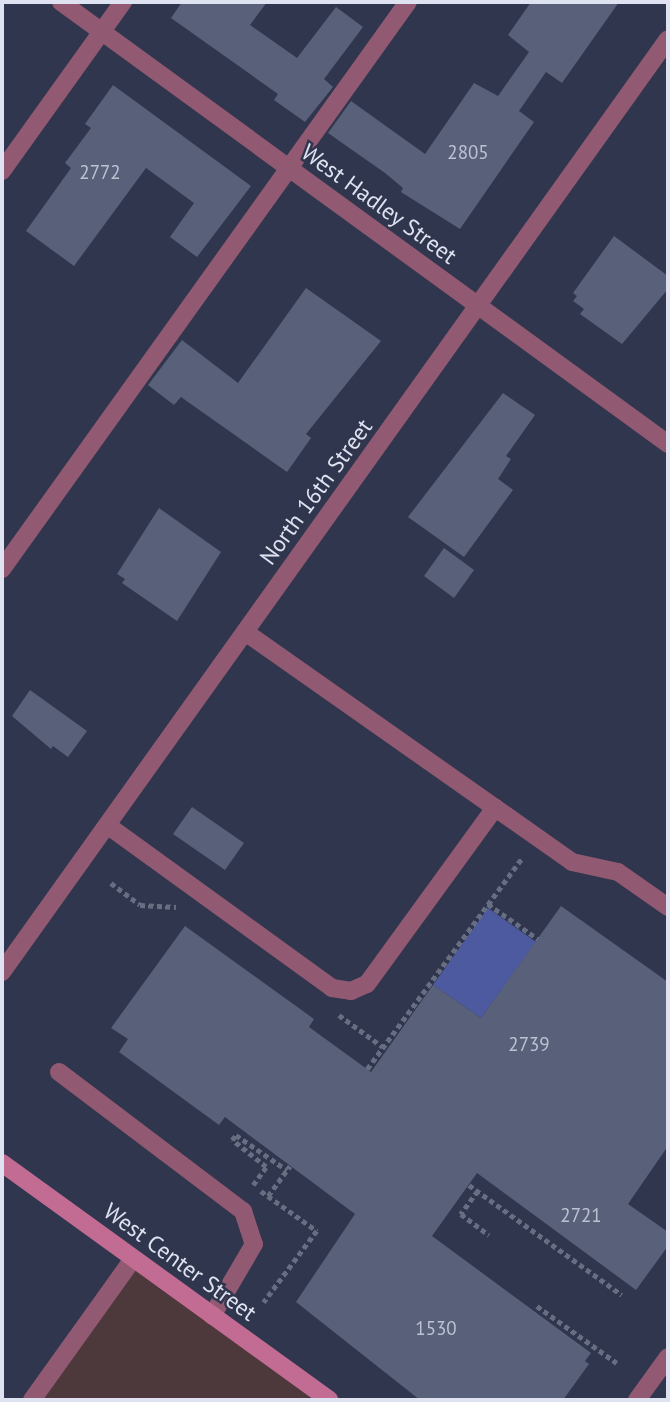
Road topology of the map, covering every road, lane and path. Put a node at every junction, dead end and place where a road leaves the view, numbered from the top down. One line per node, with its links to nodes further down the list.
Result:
1 (61, 2): 4 (street, West Hadley Street)
2 (123, 2): 4 (street)
3 (408, 2): 6 (street)
4 (102, 31): 6 (street, West Hadley Street); 7 (street)
5 (668, 39): 8 (street, North 16th Street)
6 (288, 168): 8 (street, West Hadley Street); 10 (street)
7 (2, 171)
8 (478, 307): 9 (street, West Hadley Street); 11 (street, North 16th Street)
9 (668, 444)
10 (2, 569)
11 (245, 632): 12 (street); 13 (street, North 16th Street)
12 (495, 808): 13 (street); 14 (street)
13 (107, 825): 18 (street, North 16th Street)
14 (537, 837): 15 (path); 16 (street)
15 (488, 904): 17 (path); 19 (path)
16 (668, 907)
17 (538, 939)
18 (2, 972)
19 (367, 1069)
20 (60, 1072): 30 (street)
21 (2, 1163): 27 (street, West Center Street)
22 (253, 1185): 25 (path)
23 (469, 1185): 24 (path)
24 (478, 1191): 26 (path); 28 (path)
25 (268, 1196)
26 (489, 1235)
27 (133, 1259): 30 (street, West Center Street); 33 (street)
28 (622, 1295)
29 (537, 1306): 32 (path)
30 (212, 1316): 34 (street, West Center Street)
31 (668, 1357): 35 (street)
32 (617, 1363)
33 (32, 1400)
34 (329, 1400)
35 (637, 1400)

